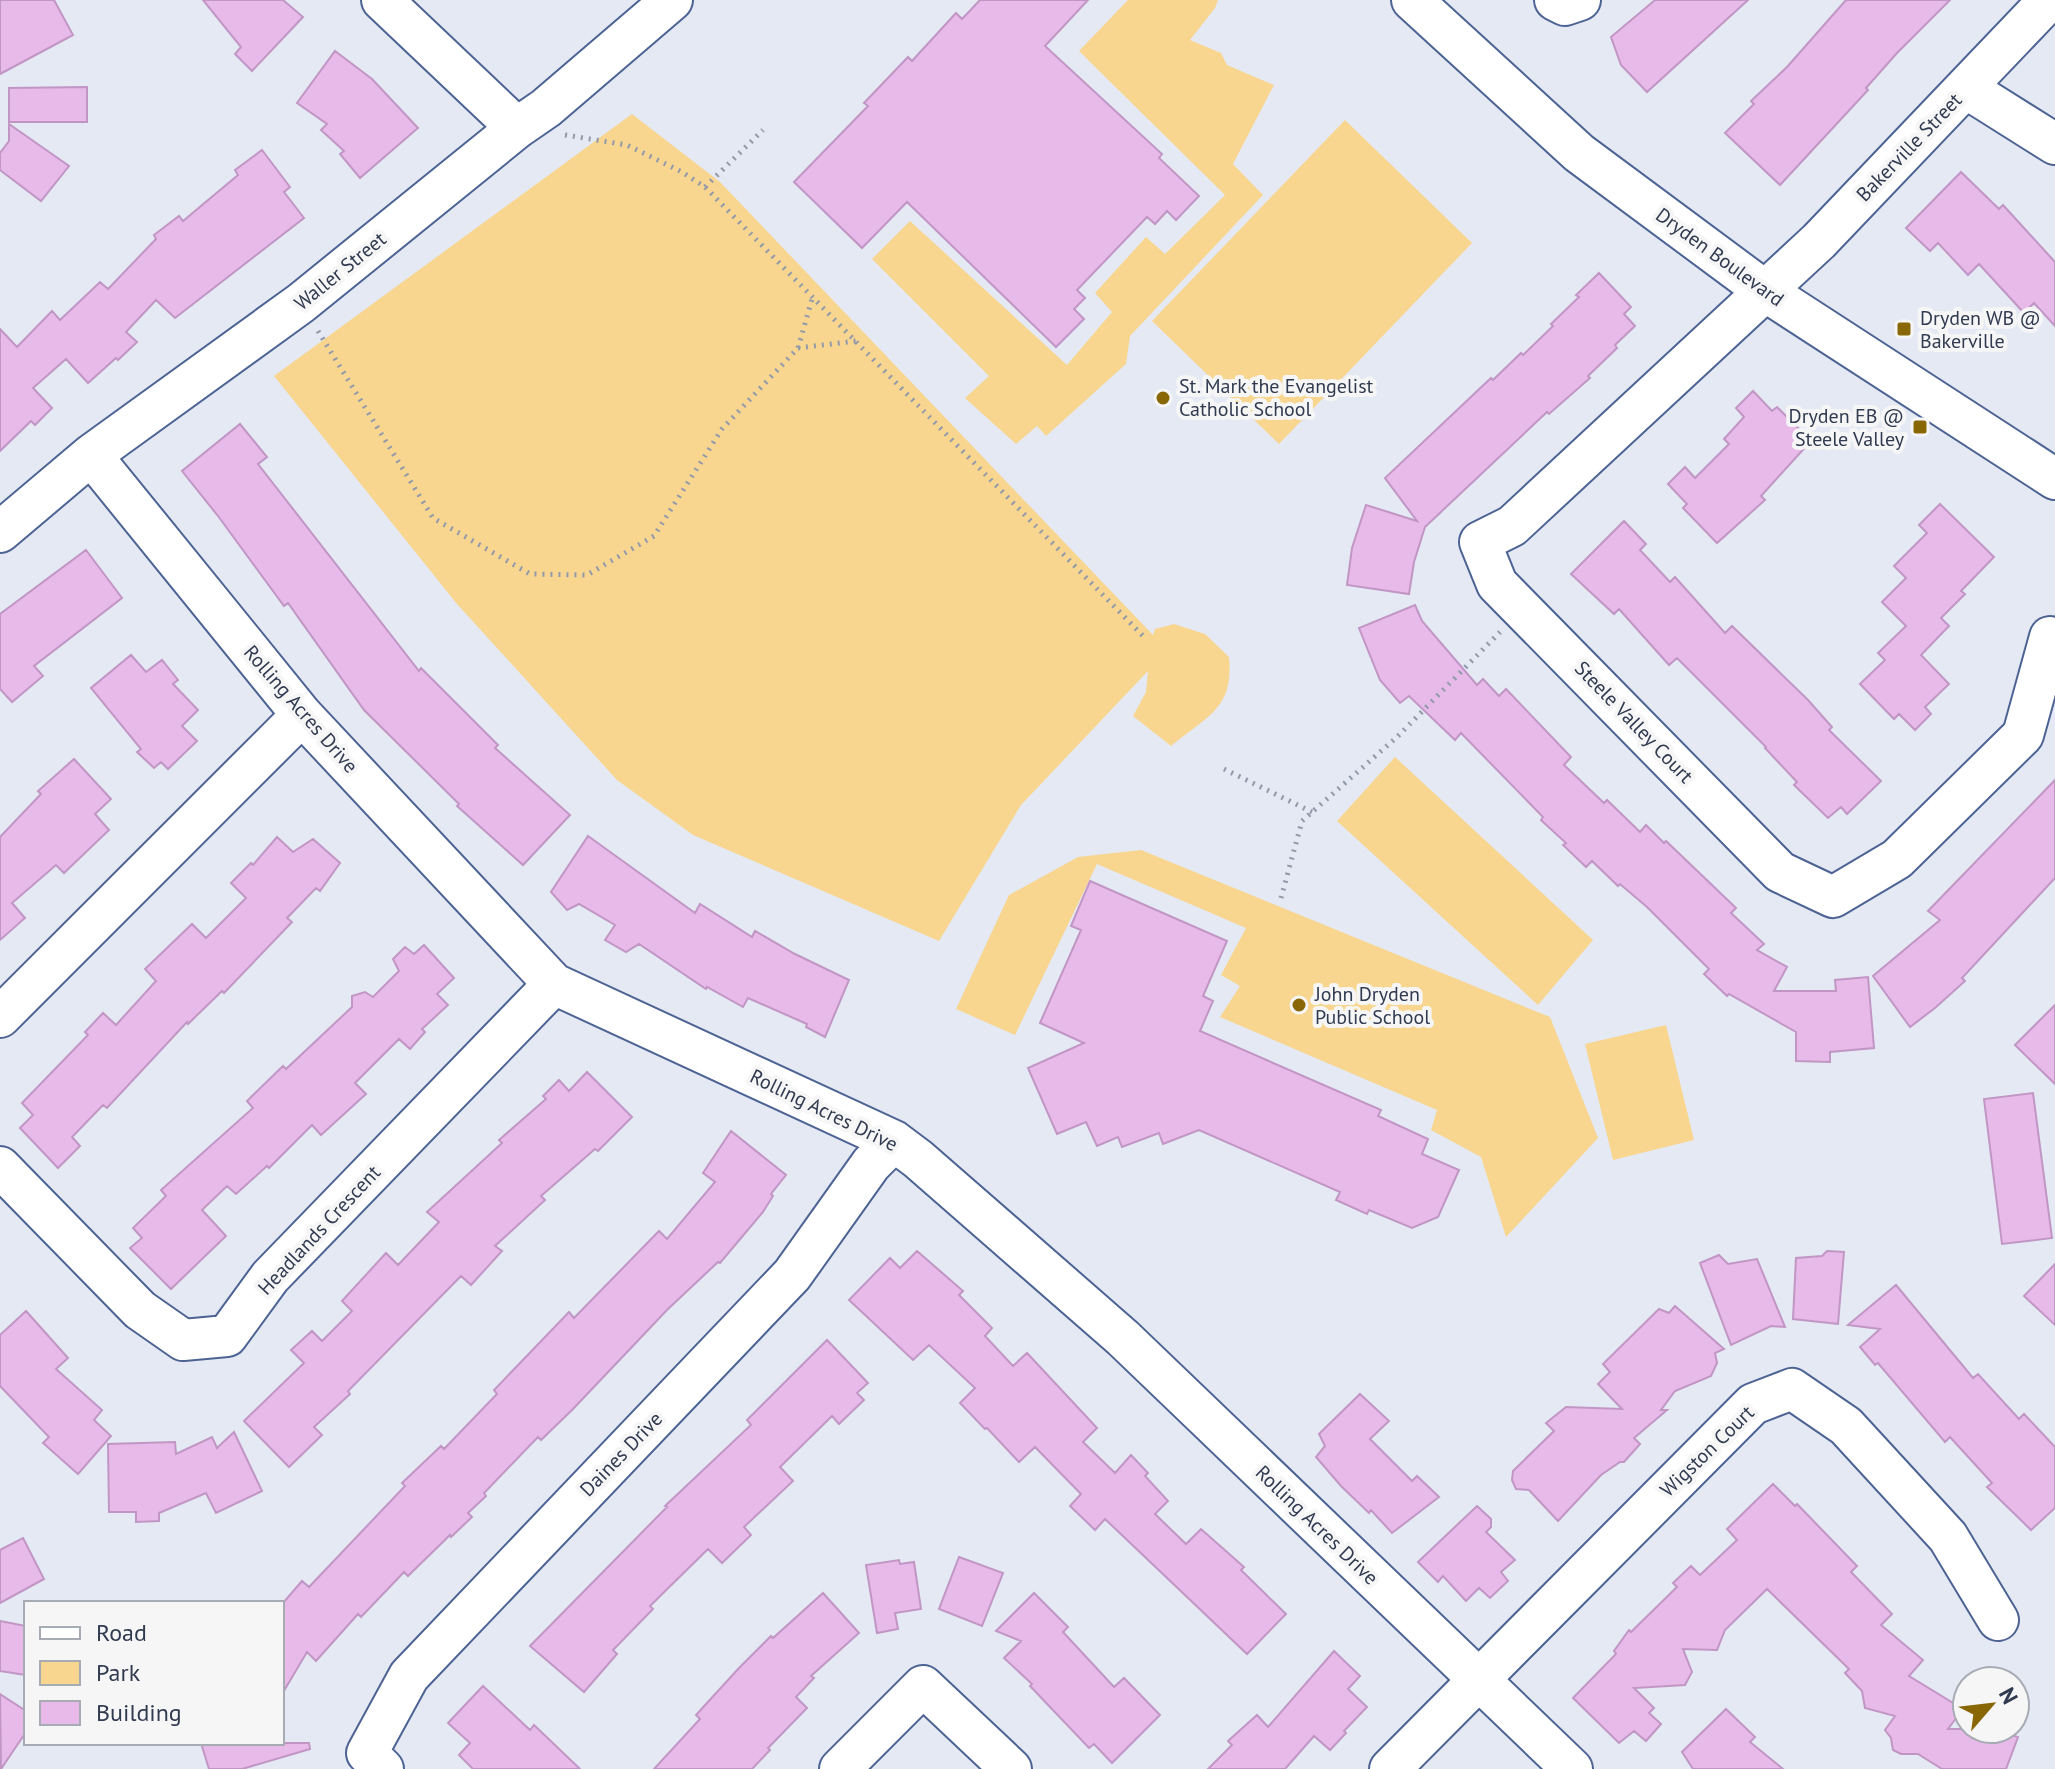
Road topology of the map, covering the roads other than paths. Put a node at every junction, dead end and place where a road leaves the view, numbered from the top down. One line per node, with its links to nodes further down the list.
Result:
1 (382, 0): 8 (street)
2 (672, 0): 8 (street, Waller Street)
3 (1412, 0): 10 (street, Dryden Boulevard)
4 (1555, 0): 5 (street)
5 (1580, 0)
6 (2049, 0): 7 (street, Bakerville Street)
7 (1966, 88): 9 (street); 10 (street, Bakerville Street)
8 (517, 128): 11 (street, Waller Street)
9 (2055, 144)
10 (1765, 291): 12 (street, Dryden Boulevard); 14 (street, Steele Valley Court)
11 (91, 455): 13 (street, Waller Street); 15 (street, Rolling Acres Drive)
12 (2055, 479)
13 (0, 532)
14 (2050, 637)
15 (302, 715): 16 (street, Rolling Acres Drive); 17 (street)
16 (554, 984): 18 (street, Rolling Acres Drive); 19 (street, Headlands Crescent)
17 (0, 1017)
18 (894, 1141): 21 (street, Rolling Acres Drive); 22 (street, Daines Drive)
19 (0, 1167)
20 (1998, 1620): 21 (street, Wigston Court)
21 (1477, 1680): 25 (street); 26 (street, Rolling Acres Drive)
22 (383, 1769)
23 (840, 1769): 24 (street)
24 (1011, 1769)
25 (1390, 1769)
26 (1572, 1769)

